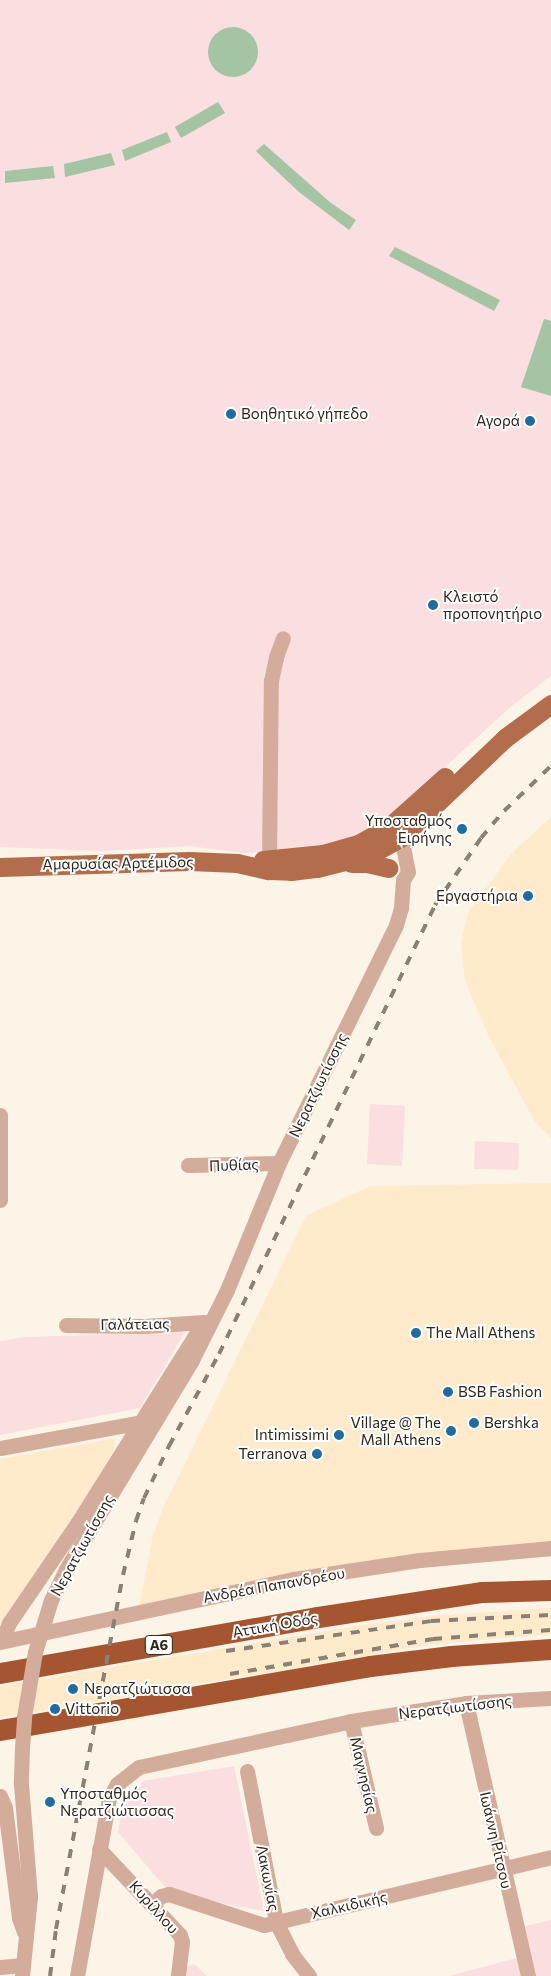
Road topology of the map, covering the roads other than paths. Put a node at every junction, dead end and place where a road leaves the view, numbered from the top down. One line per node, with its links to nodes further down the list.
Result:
1 (283, 638): 5 (street)
2 (551, 692): 4 (main road)
3 (551, 704): 4 (main road)
4 (393, 836): 5 (main road, Αμαρυσίας Αρτέμιδος); 7 (main road); 9 (street); 10 (street, Νερατζιωτίσσης)
5 (270, 860): 6 (main road, Αμαρυσίας Αρτέμιδος)
6 (237, 863): 7 (main road, Αμαρυσίας Αρτέμιδος); 8 (main road, Αμαρυσίας Αρτέμιδος)
7 (340, 863): 9 (main road)
8 (0, 867)
9 (388, 868): 10 (street)
10 (403, 880): 12 (street, Νερατζιωτίσσης)
11 (0, 1115): 14 (street)
12 (280, 1164): 13 (street, Πυθίας); 15 (street, Νερατζιωτίσσης)
13 (188, 1165)
14 (0, 1200)
15 (227, 1290): 16 (street, Νερατζιωτίσσης); 37 (street, Νερατζιωτίσσης, bridge)
16 (204, 1322): 17 (street, Γαλάτειας); 18 (street, Νερατζιωτίσσης)
17 (66, 1325)
18 (142, 1422): 19 (street); 22 (street, Νερατζιωτίσσης)
19 (0, 1448)
20 (551, 1548): 22 (street, Ανδρέα Παπανδρέου)
21 (551, 1590): 24 (highway, Αττική Οδός / Α6)
22 (1, 1642)
23 (551, 1649): 28 (highway)
24 (0, 1673)
25 (551, 1698): 26 (street, Νερατζιωτίσσης)
26 (466, 1703): 27 (street, Νερατζιωτίσσης); 34 (street, Ιωάννη Ρίτσου)
27 (352, 1722): 31 (street, Μαγνησίας); 32 (street, Νερατζιωτίσσης)
28 (0, 1730)
29 (247, 1771): 36 (street, Λακωνίας)
30 (0, 1796): 37 (street)
31 (376, 1828)
32 (100, 1849): 35 (street, Κυρίλλου); 40 (street, Νερατζιωτίσσης)
33 (551, 1857): 34 (street, Χαλκιδικής)
34 (502, 1869): 36 (street, Χαλκιδικής); 43 (street, Ιωάννη Ρίτσου)
35 (152, 1904): 36 (street, Χαλκιδικής); 41 (street, Κυρίλλου)
36 (276, 1922): 42 (street, Λακωνίας)
37 (26, 1936): 39 (street, Νερατζιωτίσσης)
38 (0, 1967): 39 (street)
39 (23, 1970)
40 (77, 1976)
41 (178, 1976)
42 (309, 1976)
43 (528, 1976)

